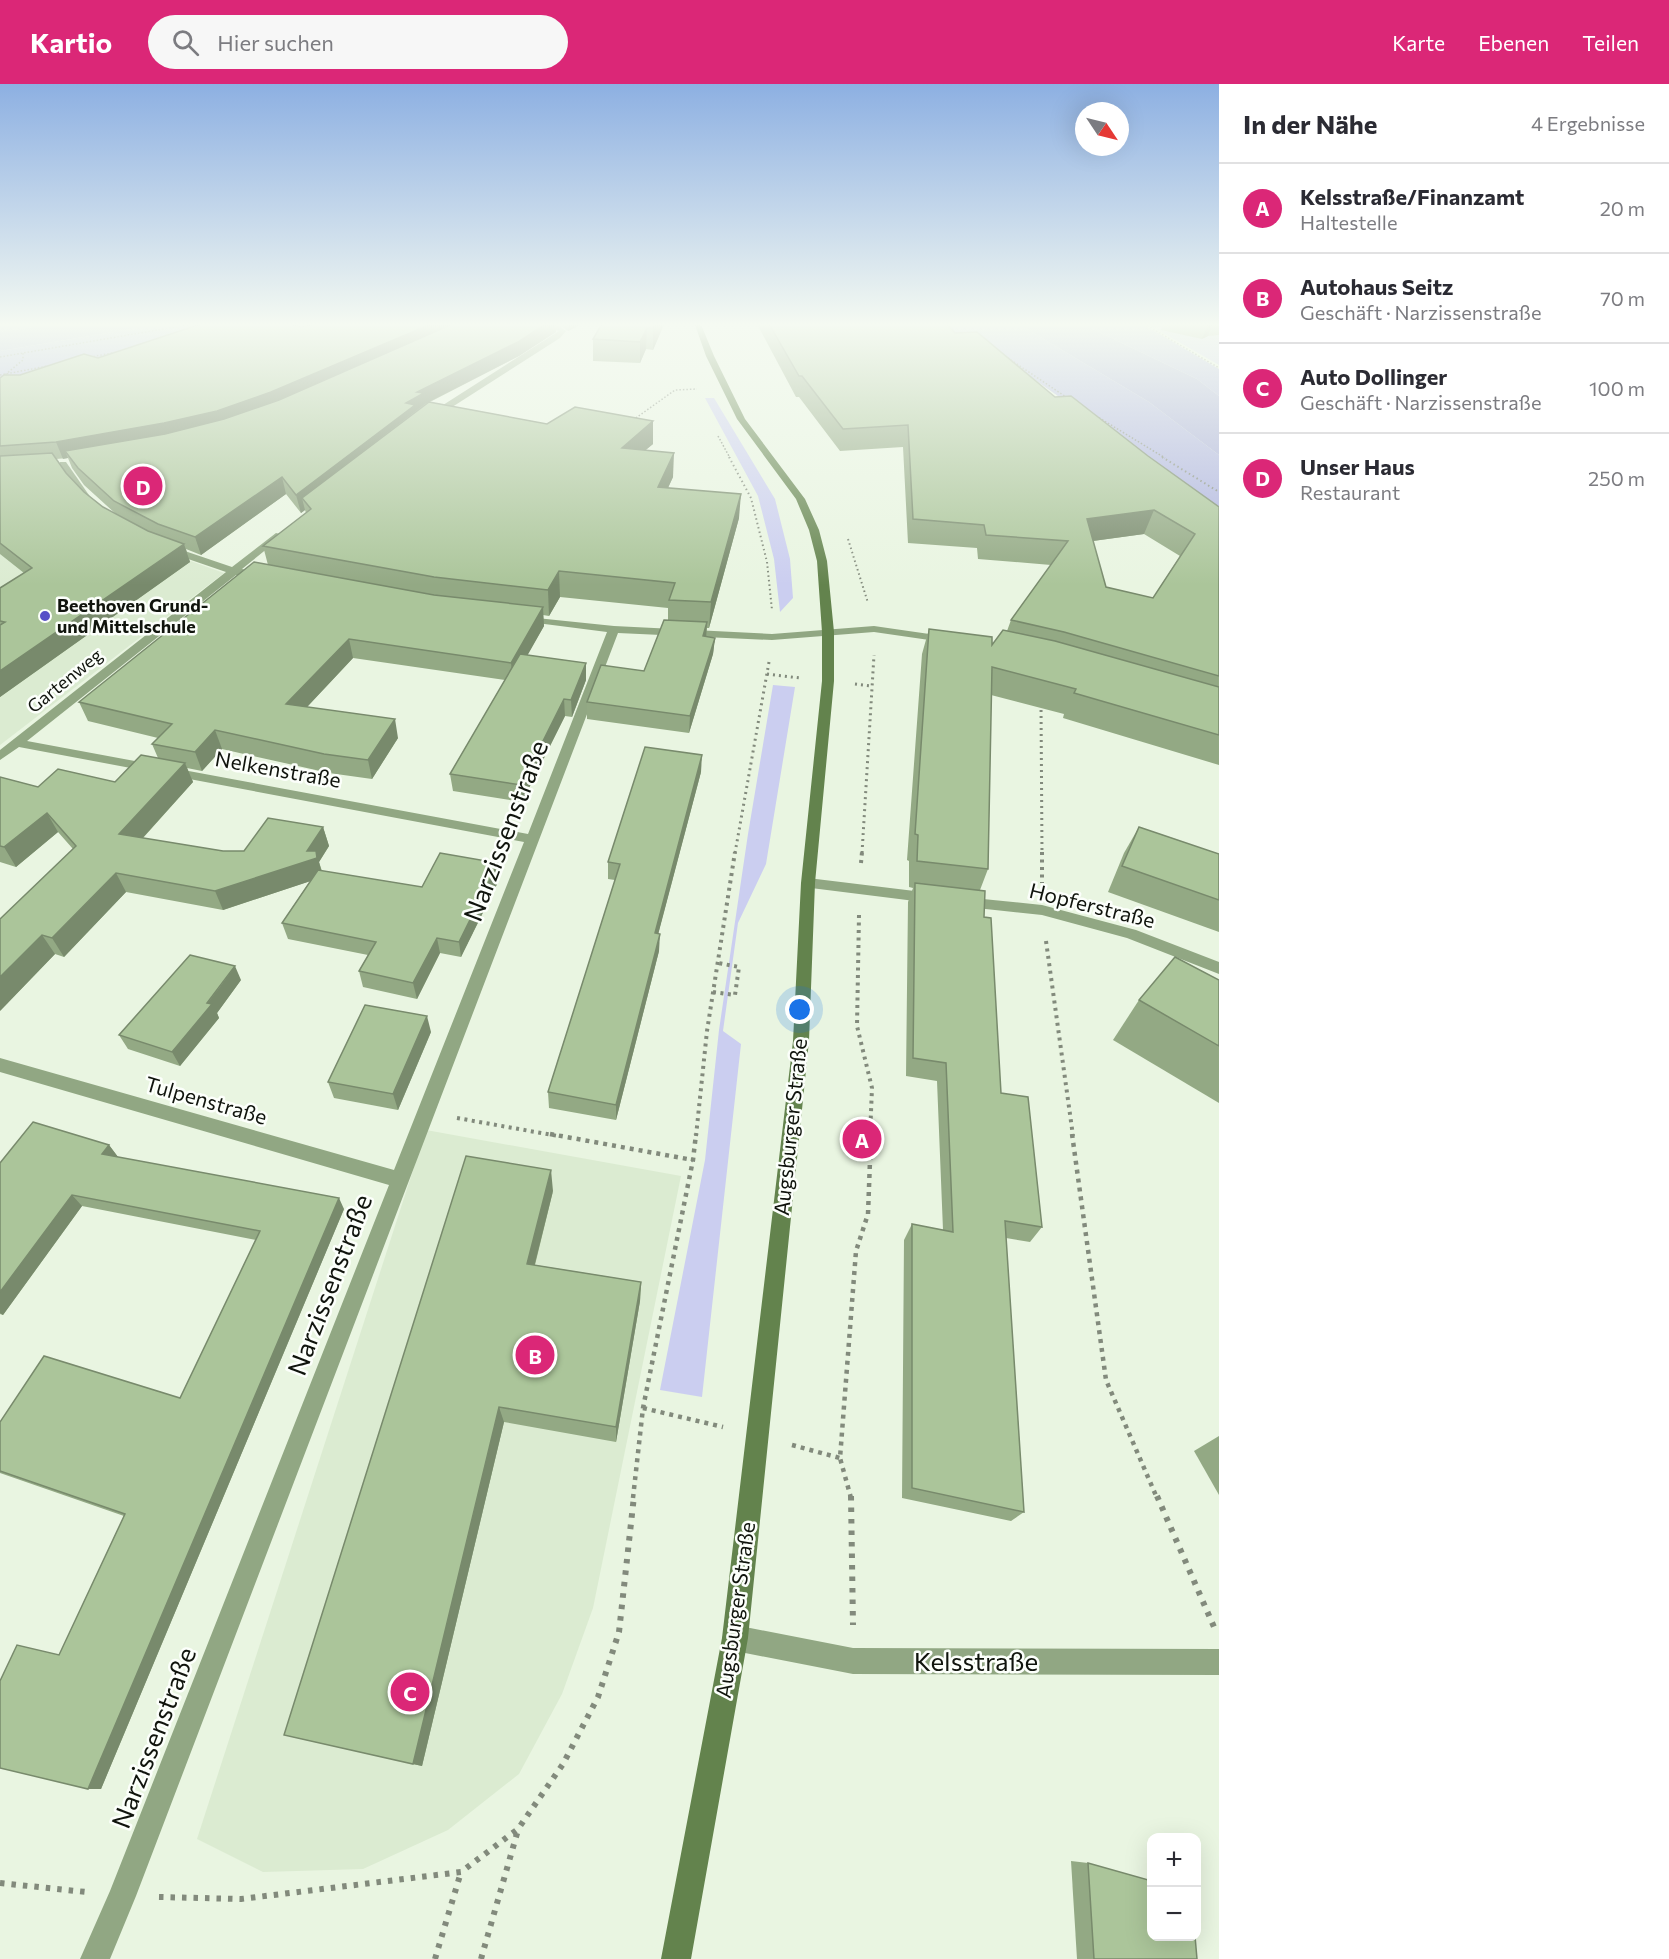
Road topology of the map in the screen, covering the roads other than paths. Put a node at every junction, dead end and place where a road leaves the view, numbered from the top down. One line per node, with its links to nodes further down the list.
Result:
1 (445, 410): 3 (street)
2 (736, 410): 12 (main road, Augsburger Straße)
3 (422, 424)
4 (63, 464): 5 (street)
5 (93, 504)
6 (289, 527): 8 (street, Gartenweg)
7 (151, 543): 8 (street)
8 (233, 571): 9 (street); 14 (street, Gartenweg)
9 (279, 580)
10 (509, 617): 11 (street)
11 (614, 629): 12 (street); 16 (street, Narzissenstraße)
12 (828, 633): 13 (street); 17 (main road, Augsburger Straße)
13 (959, 642)
14 (17, 743): 15 (street, Gartenweg); 16 (street, Nelkenstraße)
15 (0, 756)
16 (532, 838): 20 (street, Narzissenstraße)
17 (808, 883): 18 (street, Hopferstraße); 21 (main road, Augsburger Straße)
18 (1219, 968)
19 (0, 1065): 20 (street, Tulpenstraße)
20 (399, 1180): 23 (street, Narzissenstraße)
21 (735, 1638): 22 (street, Kelsstraße); 24 (main road, Augsburger Straße)
22 (1219, 1662)
23 (95, 1959)
24 (676, 1959)

